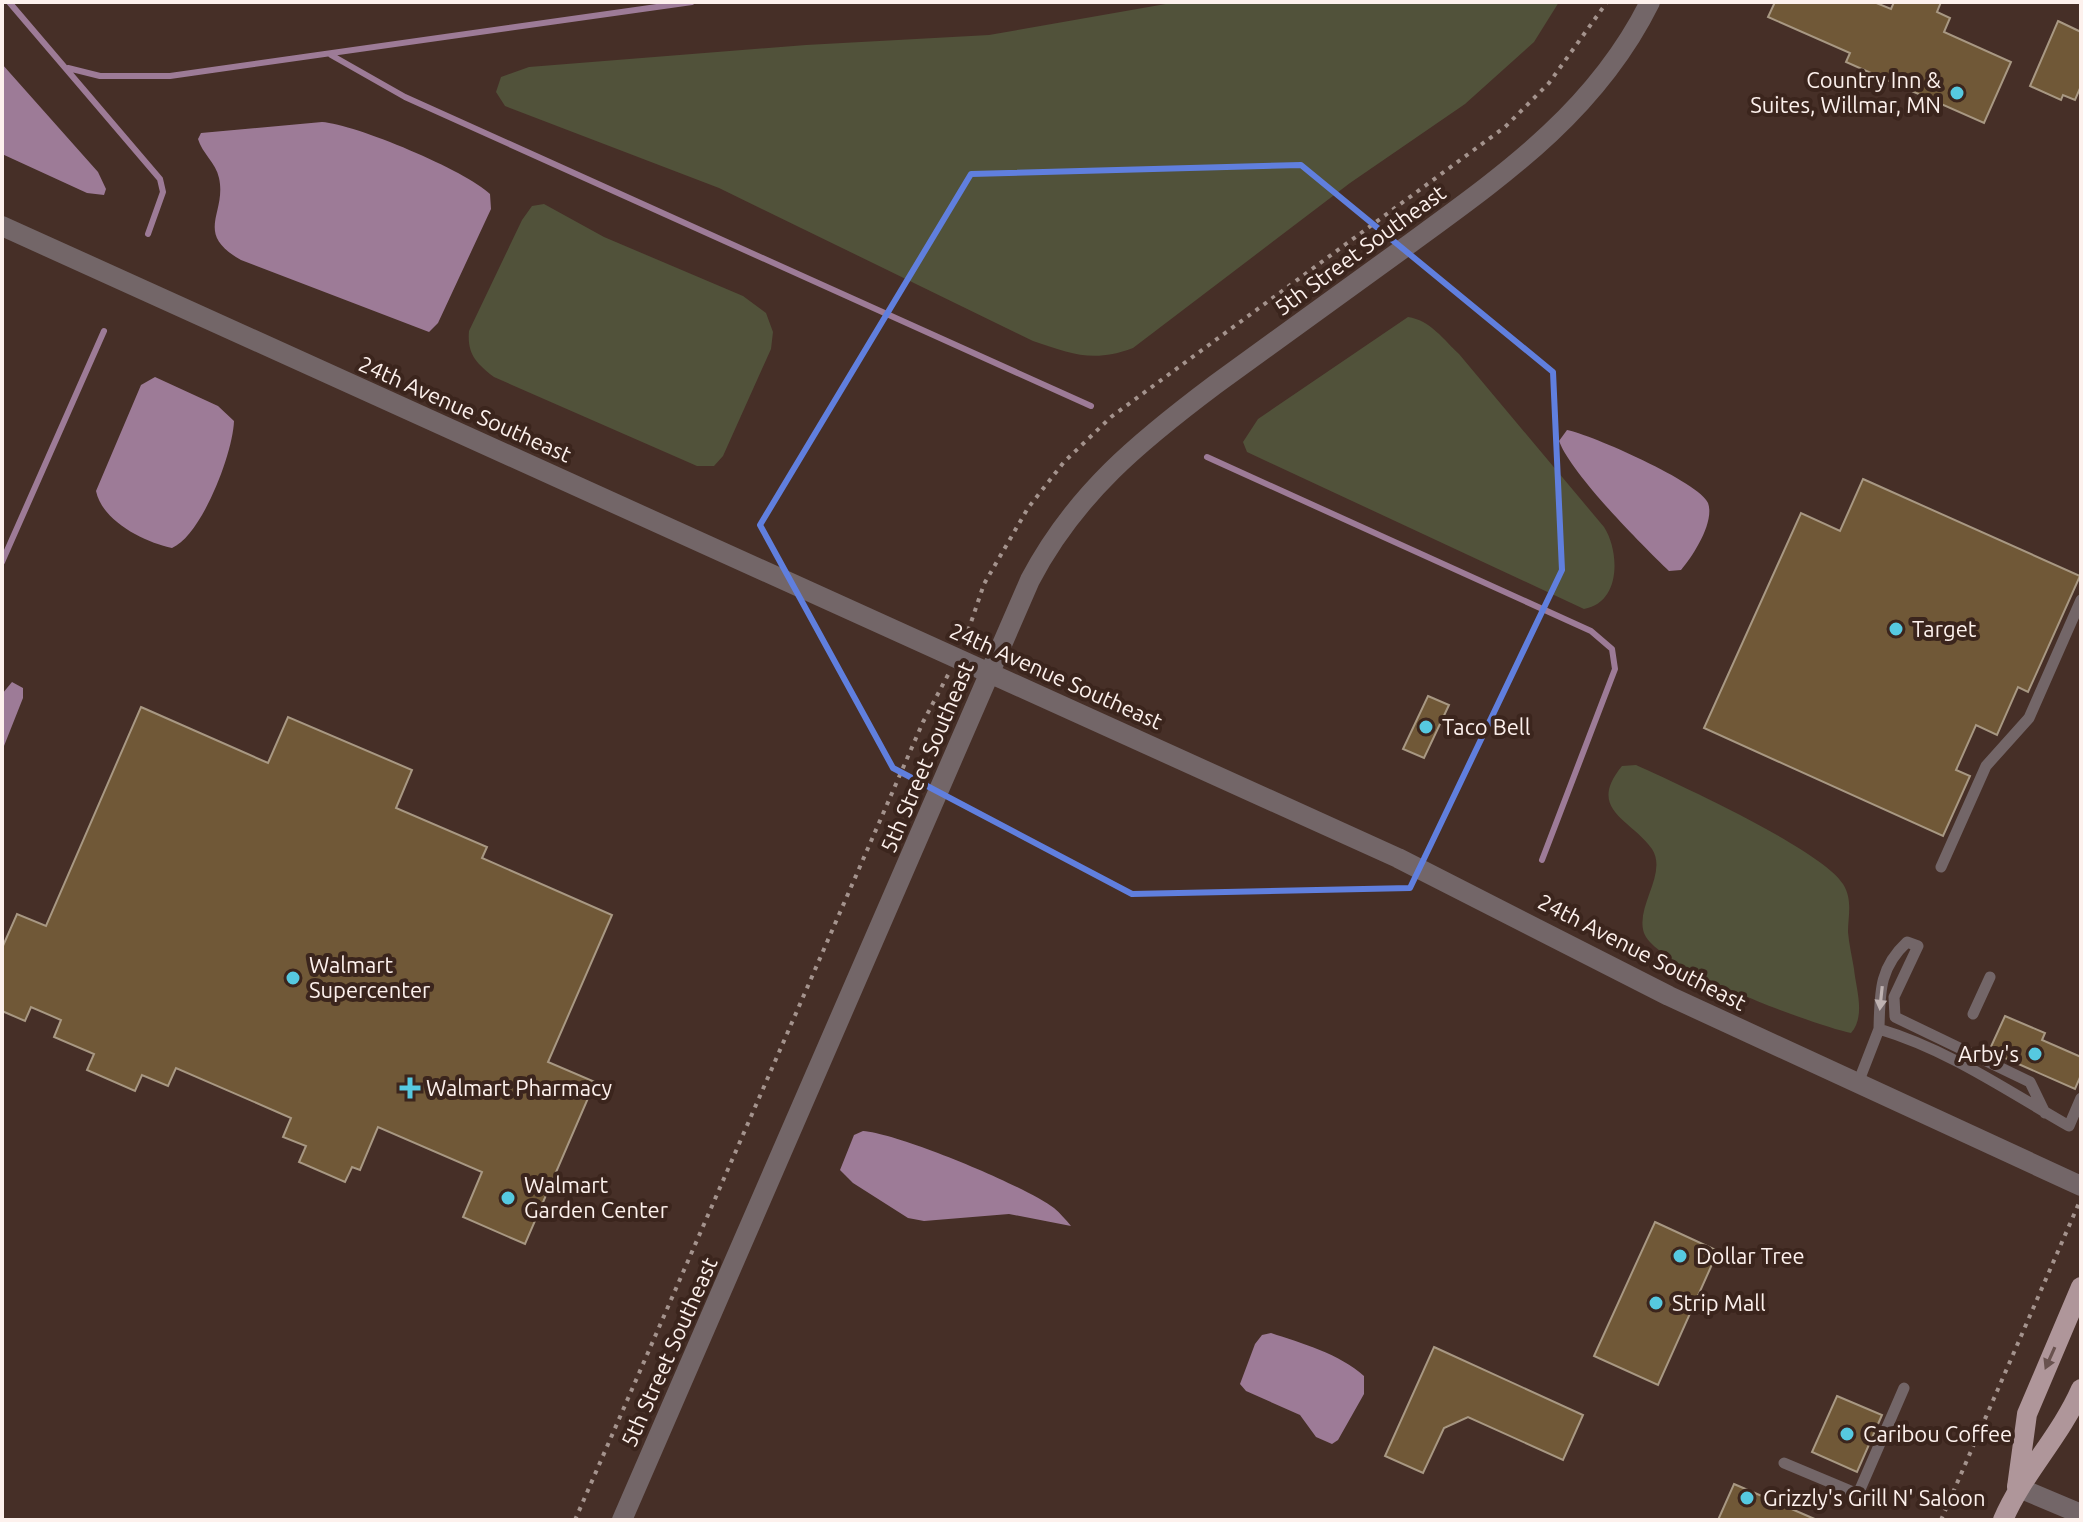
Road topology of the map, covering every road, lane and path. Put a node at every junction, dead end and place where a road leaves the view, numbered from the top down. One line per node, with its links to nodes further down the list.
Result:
1 (1650, 2): 4 (street, 5th Street Southeast)
2 (2, 226): 4 (street, 24th Avenue Southeast)
3 (2081, 600): 5 (lane)
4 (990, 672): 11 (street, 24th Avenue Southeast); 22 (street, 5th Street Southeast)
5 (1941, 867)
6 (1885, 973): 8 (lane); 8 (lane); 10 (lane, one-way to 10)
7 (1990, 977): 9 (lane)
8 (1901, 982): 13 (lane)
9 (1973, 1014)
10 (1879, 1029): 11 (lane); 13 (lane)
11 (1858, 1083): 14 (street, 24th Avenue Southeast)
12 (2081, 1098): 13 (lane)
13 (2045, 1113)
14 (2081, 1186)
15 (2081, 1197): 23 (path)
16 (2081, 1287): 20 (main road, one-way to 20)
17 (1904, 1388): 19 (lane)
18 (2081, 1389): 20 (main road)
19 (1784, 1463)
20 (2017, 1487): 21 (street); 24 (main road)
21 (2081, 1514)
22 (622, 1520)
23 (1941, 1520)
24 (2003, 1520)

